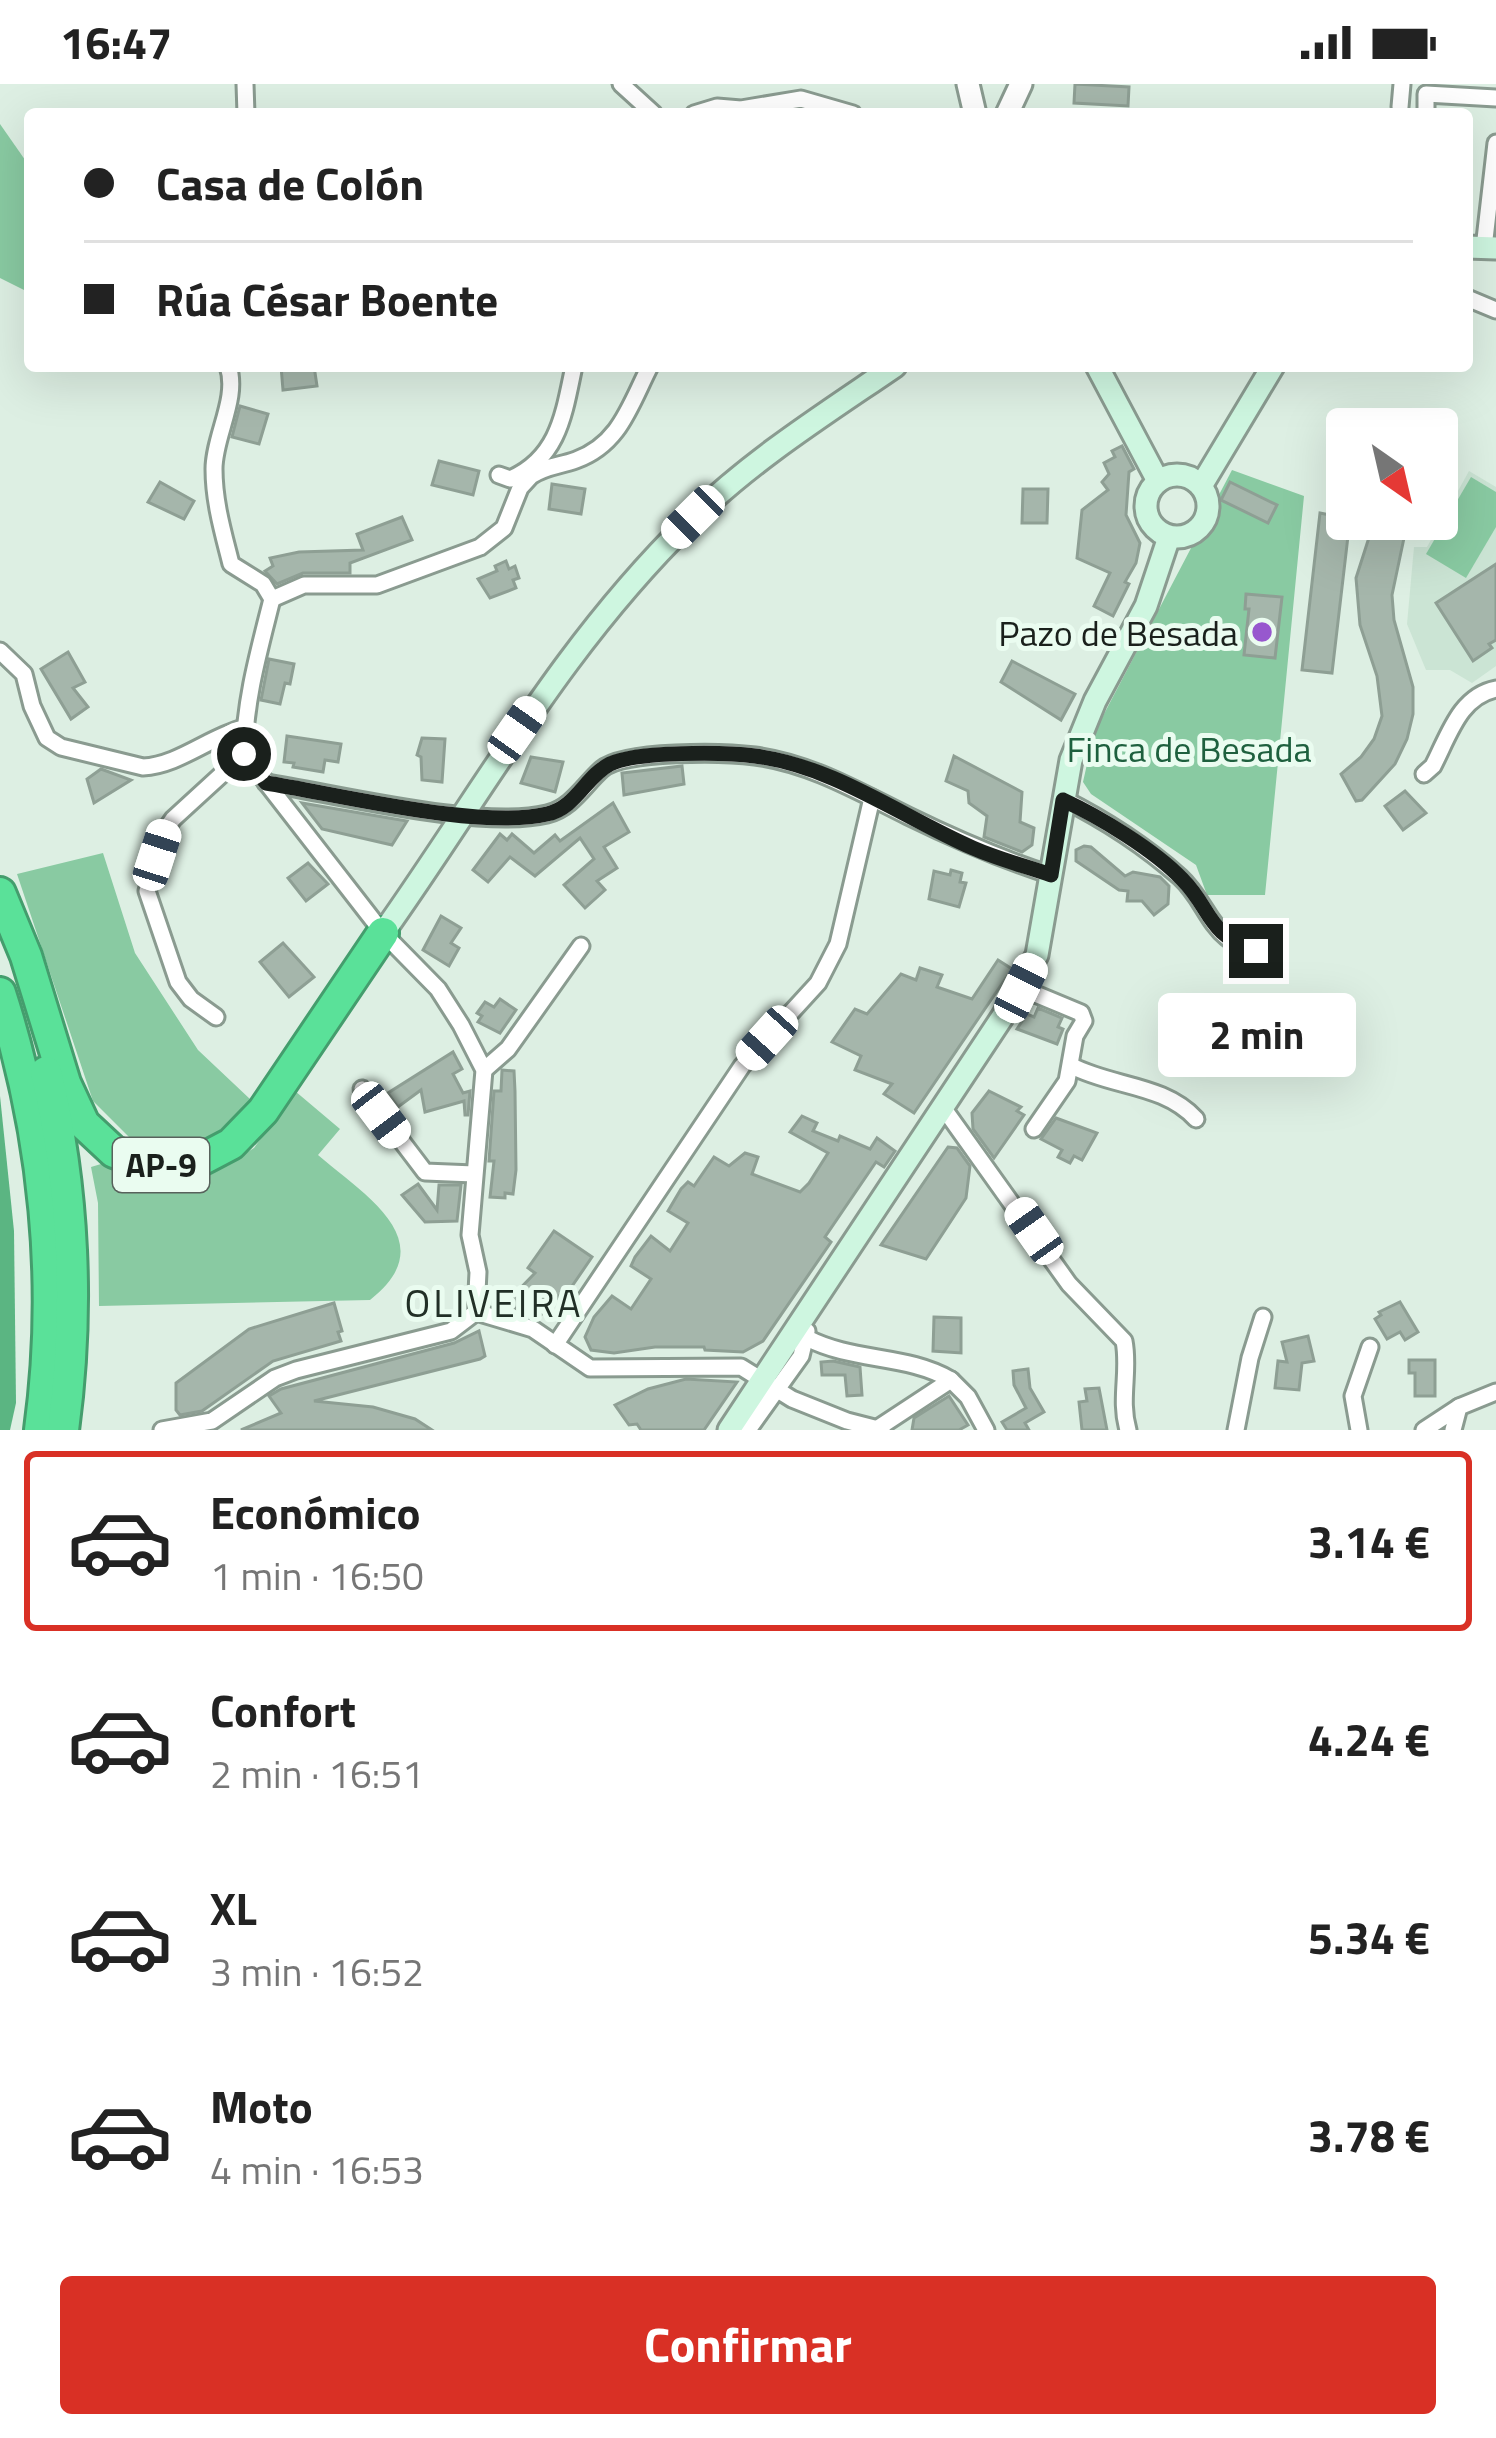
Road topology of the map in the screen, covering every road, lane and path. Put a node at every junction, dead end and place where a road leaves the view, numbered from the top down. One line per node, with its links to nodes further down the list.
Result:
1 (621, 84): 6 (street)
2 (1402, 84): 5 (street)
3 (1426, 89): 4 (street)
4 (1496, 98)
5 (1400, 107)
6 (645, 108)
7 (752, 108): 8 (street)
8 (832, 108)
9 (1496, 142): 10 (street)
10 (1482, 248)
11 (229, 372): 21 (street)
12 (573, 372): 17 (street)
13 (647, 372): 21 (street)
14 (887, 372): 30 (main road)
15 (1100, 372): 18 (main road)
16 (1269, 372): 19 (main road)
17 (499, 475)
18 (1158, 481): 19 (main road); 20 (main road)
19 (1201, 485): 20 (main road)
20 (1169, 537): 29 (main road)
21 (272, 599): 24 (street)
22 (0, 651): 24 (street)
23 (1496, 689): 26 (street)
24 (244, 728): 25 (street)
25 (244, 754): 27 (street); 39 (street)
26 (1424, 774)
27 (266, 783): 30 (street); 34 (street)
28 (872, 798): 30 (street); 31 (street); 51 (street)
29 (1063, 800): 31 (main road); 36 (street)
30 (463, 814): 34 (main road)
31 (1051, 875): 37 (main road)
32 (0, 892): 34 (highway, AP-9)
33 (0, 922): 60 (highway, AP-9)
34 (383, 933): 41 (street)
35 (581, 946): 41 (street)
36 (1269, 951)
37 (1021, 988): 40 (street); 43 (main road)
38 (0, 993): 59 (highway)
39 (216, 1017)
40 (1072, 1066): 44 (street); 45 (street)
41 (484, 1070): 46 (street)
42 (362, 1089): 46 (street)
43 (942, 1106): 48 (main road); 65 (street)
44 (1196, 1119)
45 (1034, 1129)
46 (475, 1174): 47 (street)
47 (476, 1312): 51 (street); 57 (street)
48 (806, 1314): 50 (street); 54 (main road)
49 (1263, 1317): 66 (street)
50 (807, 1338): 53 (street); 54 (street)
51 (555, 1345): 54 (street)
52 (1370, 1347): 67 (street)
53 (951, 1380): 58 (street); 64 (street)
54 (771, 1385): 58 (street); 62 (main road); 63 (street)
55 (1496, 1392): 56 (street)
56 (1459, 1406): 68 (street); 69 (street)
57 (213, 1426): 61 (street)
58 (880, 1429)
59 (40, 1430)
60 (63, 1430)
61 (162, 1430)
62 (729, 1430)
63 (748, 1430)
64 (986, 1430)
65 (1128, 1430)
66 (1237, 1430)
67 (1359, 1430)
68 (1424, 1430)
69 (1453, 1430)

